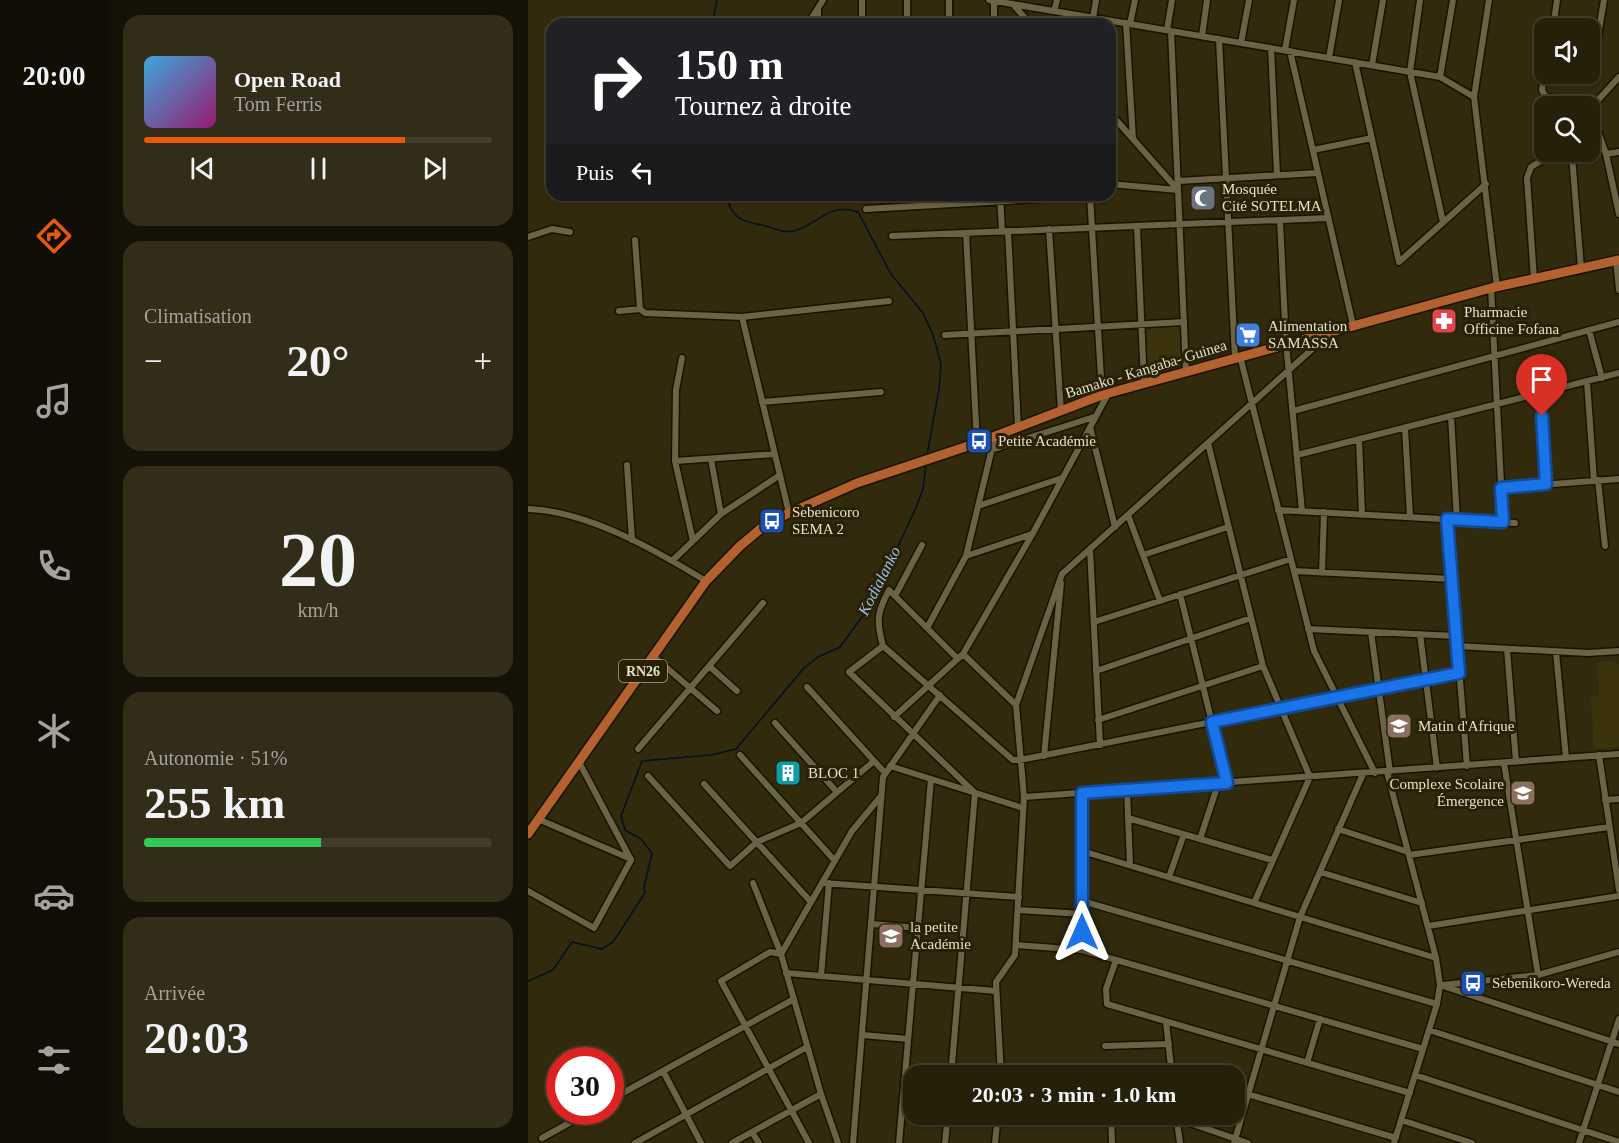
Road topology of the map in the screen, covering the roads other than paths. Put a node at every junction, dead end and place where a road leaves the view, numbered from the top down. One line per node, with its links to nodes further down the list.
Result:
1 (823, 0): 21 (street)
2 (862, 0): 26 (street)
3 (907, 0): 27 (street)
4 (949, 0): 28 (street)
5 (992, 0): 20 (street); 29 (street)
6 (1057, 0): 22 (street)
7 (1096, 0): 31 (street)
8 (1135, 0): 34 (street)
9 (1172, 0): 36 (street)
10 (1208, 0): 37 (street)
11 (1249, 0): 39 (street)
12 (1294, 0): 41 (street)
13 (1339, 0): 42 (street)
14 (1383, 0): 44 (street)
15 (1420, 0): 45 (street)
16 (1453, 0): 46 (street)
17 (1489, 0): 48 (street)
18 (1557, 0): 32 (street)
19 (1604, 0): 35 (street)
20 (1012, 4): 22 (street); 30 (street)
21 (818, 8): 24 (street); 25 (street)
22 (1054, 11): 23 (street)
23 (1084, 16): 31 (street)
24 (812, 18)
25 (818, 18)
26 (862, 18)
27 (907, 18)
28 (949, 18)
29 (994, 18)
30 (1025, 18)
31 (1093, 18)
32 (1554, 18)
33 (1116, 22): 34 (street)
34 (1128, 24): 36 (street); 53 (street)
35 (1600, 24)
36 (1169, 31): 37 (street); 62 (street)
37 (1202, 36): 38 (street)
38 (1219, 39): 39 (street); 61 (street)
39 (1241, 43): 40 (street)
40 (1271, 48): 41 (street); 60 (street)
41 (1288, 51): 42 (street); 54 (street)
42 (1329, 58): 43 (street)
43 (1355, 62): 44 (street); 52 (street)
44 (1372, 65): 45 (street)
45 (1410, 72): 46 (street); 74 (street)
46 (1440, 77): 48 (street)
47 (1619, 77): 49 (street)
48 (1474, 97): 63 (street)
49 (1600, 98)
50 (1116, 120): 53 (street)
51 (1600, 137): 56 (street)
52 (1372, 138): 54 (street); 74 (street)
53 (1133, 139): 65 (street)
54 (1313, 150): 59 (street)
55 (1619, 153): 56 (street)
56 (1606, 154): 70 (street)
57 (1539, 162): 87 (street)
58 (1572, 162): 86 (street)
59 (1318, 172): 60 (street); 71 (street)
60 (1277, 175): 61 (street)
61 (1226, 178): 62 (street); 73 (street)
62 (1178, 181): 65 (street)
63 (1486, 184): 74 (street); 88 (street)
64 (1116, 185): 65 (street)
65 (1178, 190): 75 (street)
66 (963, 201): 69 (street)
67 (1000, 201): 79 (street)
68 (1091, 201): 77 (street)
69 (866, 209)
70 (1619, 214)
71 (1328, 218): 72 (street); 97 (street)
72 (1280, 220): 73 (street); 105 (street)
73 (1228, 222): 75 (street); 107 (street)
74 (1443, 222)
75 (1180, 224): 76 (street); 94 (street)
76 (1137, 226): 77 (street); 96 (street)
77 (1094, 227): 78 (street); 98 (street)
78 (1049, 229): 79 (street); 99 (street)
79 (1005, 231): 81 (street); 102 (street)
80 (570, 232): 83 (street)
81 (966, 233): 82 (street); 103 (street)
82 (892, 236)
83 (528, 237)
84 (635, 240): 91 (street)
85 (1617, 260): 86 (main road, Bamako - Kangaba- Guinea / RN26); 89 (street)
86 (1581, 268): 87 (main road, Bamako - Kangaba- Guinea / RN26)
87 (1534, 279): 88 (main road, Bamako - Kangaba- Guinea / RN26)
88 (1494, 287): 97 (main road, Bamako - Kangaba- Guinea / RN26); 106 (street)
89 (1619, 290)
90 (889, 301): 93 (street)
91 (640, 309): 92 (street); 93 (street)
92 (619, 311)
93 (742, 317): 118 (street)
94 (1184, 322): 96 (street); 110 (street)
95 (1619, 322): 101 (street)
96 (1142, 324): 98 (street); 114 (street)
97 (1353, 325): 100 (main road, Bamako - Kangaba- Guinea / RN26)
98 (1099, 326): 99 (street); 117 (street)
99 (1056, 329): 102 (street); 121 (street)
100 (1334, 330): 105 (main road, Bamako - Kangaba- Guinea / RN26); 109 (street)
101 (1589, 330): 106 (street); 112 (street)
102 (1013, 331): 103 (street); 126 (street)
103 (970, 333): 104 (street); 130 (street)
104 (945, 335)
105 (1286, 343): 107 (main road, Bamako - Kangaba- Guinea / RN26); 109 (street)
106 (1494, 356): 120 (street); 122 (street)
107 (1237, 357): 110 (main road, Bamako - Kangaba- Guinea / RN26); 119 (street)
108 (682, 358): 136 (street)
109 (1289, 370): 119 (street); 122 (street)
110 (1186, 371): 114 (main road, Bamako - Kangaba- Guinea / RN26)
111 (1619, 373): 112 (street)
112 (1602, 378): 113 (street)
113 (1587, 381): 116 (street); 141 (street)
114 (1144, 383): 117 (main road, Bamako - Kangaba- Guinea / RN26)
115 (882, 392): 118 (street)
116 (1541, 393): 120 (street); 142 (street)
117 (1105, 394): 121 (main road, Bamako - Kangaba- Guinea / RN26); 124 (street)
118 (762, 402): 133 (street)
119 (1251, 404): 131 (street); 146 (street)
120 (1497, 404): 123 (street); 143 (street)
121 (1061, 411): 126 (main road, Bamako - Kangaba- Guinea / RN26)
122 (1293, 411): 134 (street)
123 (1451, 416): 127 (street); 155 (street)
124 (1094, 417): 125 (street); 132 (street)
125 (1089, 426): 139 (street); 158 (street)
126 (1018, 427): 128 (main road, Bamako - Kangaba- Guinea / RN26)
127 (1405, 428): 129 (street); 153 (street)
128 (995, 436): 130 (main road, Bamako - Kangaba- Guinea / RN26); 132 (street)
129 (1359, 440): 134 (street); 151 (street)
130 (977, 443): 149 (main road, Bamako - Kangaba- Guinea / RN26)
131 (1208, 443): 152 (street); 159 (street)
132 (991, 450): 144 (street)
133 (775, 454): 135 (street); 138 (street)
134 (1297, 455): 147 (street)
135 (711, 459): 136 (street); 150 (street)
136 (675, 462): 162 (street)
137 (627, 465): 161 (street)
138 (780, 475): 149 (street); 150 (street)
139 (1062, 478): 144 (street); 160 (street)
140 (1619, 478): 141 (street)
141 (1596, 480): 142 (street); 164 (street)
142 (1546, 484): 143 (street)
143 (1501, 488): 156 (street)
144 (978, 506): 167 (street)
145 (528, 509): 161 (street)
146 (1278, 510): 147 (street); 168 (street)
147 (1302, 511): 148 (street)
148 (1324, 512): 151 (street); 171 (street)
149 (789, 513): 175 (main road, Bamako - Kangaba- Guinea / RN26)
150 (721, 514): 162 (street)
151 (1362, 514): 153 (street)
152 (1128, 515): 158 (street); 166 (street)
153 (1410, 517): 154 (street)
154 (1447, 519): 155 (street); 174 (street)
155 (1457, 520): 156 (street)
156 (1503, 522): 157 (street)
157 (1515, 523)
158 (1114, 527): 165 (street)
159 (1228, 527): 166 (street); 173 (street)
160 (1033, 533): 167 (street); 194 (street)
161 (632, 540): 169 (street)
162 (693, 541): 169 (street)
163 (922, 545): 177 (street)
164 (1605, 546)
165 (1090, 549): 172 (street); 181 (street)
166 (1143, 555): 178 (street)
167 (966, 556): 182 (street)
168 (1291, 559): 170 (street); 173 (street)
169 (672, 561): 175 (street)
170 (1294, 571): 171 (street); 183 (street)
171 (1322, 573): 174 (street)
172 (1062, 574): 208 (street); 221 (street)
173 (1240, 575): 176 (street); 180 (street)
174 (1452, 579): 186 (street)
175 (706, 581): 193 (main road, Bamako - Kangaba- Guinea / RN26)
176 (1180, 594): 178 (street); 187 (street)
177 (895, 596): 182 (street); 188 (street)
178 (1160, 601): 181 (street)
179 (763, 603): 195 (street)
180 (1251, 618): 187 (street); 196 (street)
181 (1094, 622): 197 (street)
182 (927, 628): 194 (street)
183 (1308, 629): 184 (street); 207 (street)
184 (1371, 632): 185 (street); 204 (street)
185 (1420, 634): 186 (street); 199 (street)
186 (1456, 636): 189 (street)
187 (1191, 639): 197 (street); 200 (street)
188 (883, 646): 201 (street); 211 (street)
189 (1457, 646): 190 (street); 198 (street)
190 (1507, 649): 192 (street); 226 (street)
191 (1619, 651): 192 (street)
192 (1556, 652): 222 (street)
193 (653, 656): 203 (street); 225 (main road, Bamako - Kangaba- Guinea / RN26)
194 (960, 657): 201 (street); 208 (street)
195 (709, 666): 203 (street); 205 (street)
196 (1263, 666): 200 (street); 209 (street)
197 (1096, 671): 212 (street)
198 (1459, 673): 199 (street); 229 (street)
199 (1426, 680): 204 (street); 230 (street)
200 (1203, 685): 212 (street); 213 (street)
201 (928, 686): 206 (street); 211 (street)
202 (807, 687): 224 (street)
203 (690, 688): 210 (street); 217 (street)
204 (1379, 689): 207 (street); 232 (street)
205 (737, 691)
206 (940, 695): 215 (street); 223 (street)
207 (1335, 698): 209 (street); 231 (street)
208 (1016, 705): 223 (street)
209 (1280, 709): 213 (street); 236 (street)
210 (717, 711)
211 (894, 717): 215 (street)
212 (1098, 720): 216 (street)
213 (1212, 722): 216 (street); 238 (street)
214 (775, 723): 242 (street)
215 (912, 735): 228 (street); 243 (street)
216 (1100, 745): 221 (street)
217 (638, 749)
218 (1619, 754): 220 (street)
219 (740, 755): 252 (street)
220 (1599, 755): 222 (street); 248 (street)
221 (1044, 756): 223 (street)
222 (1566, 758): 226 (street)
223 (1020, 760): 246 (street)
224 (874, 761): 233 (street); 242 (street)
225 (579, 762): 251 (main road, Bamako - Kangaba- Guinea / RN26); 263 (street)
226 (1516, 762): 227 (street)
227 (1504, 763): 229 (street); 258 (street)
228 (890, 766): 233 (street); 237 (street)
229 (1467, 766): 230 (street)
230 (1437, 768): 232 (street)
231 (1375, 772): 232 (street); 234 (street)
232 (1389, 772): 262 (street)
233 (885, 773): 245 (street)
234 (1363, 774): 236 (street); 254 (street)
235 (648, 776): 259 (street)
236 (1310, 777): 238 (street); 264 (street)
237 (931, 779): 243 (street); 272 (street)
238 (1227, 783): 240 (street)
239 (704, 784): 259 (street)
240 (1218, 784): 241 (street); 257 (street)
241 (1127, 790): 244 (street); 250 (street)
242 (836, 791): 252 (street)
243 (975, 793): 249 (street); 275 (street)
244 (1082, 793): 246 (street); 261 (street)
245 (881, 796): 265 (street); 271 (street)
246 (1024, 797): 249 (street)
247 (1619, 799): 248 (street)
248 (1605, 800): 253 (street)
249 (1023, 808): 277 (street)
250 (1128, 818): 256 (street); 266 (street)
251 (538, 819): 255 (main road, Bamako - Kangaba- Guinea / RN26); 263 (street)
252 (801, 823): 259 (street); 265 (street)
253 (1610, 827): 258 (street); 260 (street)
254 (1338, 829): 262 (street); 267 (street)
255 (528, 834)
256 (1184, 834): 257 (street); 268 (street)
257 (1200, 839): 264 (street)
258 (1516, 840): 262 (street); 283 (street)
259 (757, 842): 279 (street)
260 (1616, 847): 273 (street)
261 (1082, 851): 266 (street); 278 (street)
262 (1409, 854): 281 (street)
263 (631, 860): 274 (street)
264 (1272, 860): 280 (street)
265 (835, 861): 270 (street)
266 (1130, 866): 268 (street)
267 (1320, 872): 281 (street); 285 (street)
268 (1169, 877): 280 (street)
269 (753, 883): 292 (street)
270 (826, 883): 271 (street); 279 (street); 298 (street)
271 (874, 886): 272 (street); 286 (street)
272 (921, 890): 275 (street); 288 (street)
273 (1619, 890)
274 (528, 891)
275 (966, 893): 277 (street); 302 (street)
276 (1619, 896): 283 (street)
277 (1019, 897): 282 (street)
278 (1082, 901): 284 (street); 295 (street)
279 (811, 902): 292 (street)
280 (1254, 903): 285 (street)
281 (1422, 903): 287 (street)
282 (1018, 910): 284 (street); 289 (street)
283 (1527, 910): 287 (street); 297 (street)
284 (1082, 914): 290 (street)
285 (1300, 917): 293 (street); 295 (street)
286 (872, 924): 288 (street); 299 (street)
287 (1428, 926): 293 (street)
288 (918, 928): 300 (street)
289 (1016, 945): 290 (street); 303 (street)
290 (1082, 950): 294 (street)
291 (1619, 952): 297 (street)
292 (781, 954): 296 (street); 310 (street)
293 (1436, 958): 301 (street)
294 (1116, 960): 306 (street); 309 (street)
295 (1287, 960): 305 (street); 306 (street)
296 (786, 973): 298 (street); 304 (street)
297 (1538, 975): 301 (street)
298 (821, 976): 299 (street)
299 (867, 980): 300 (street); 312 (street)
300 (913, 984): 302 (street); 313 (street)
301 (1440, 985): 305 (street); 314 (street)
302 (958, 988): 303 (street); 321 (street)
303 (996, 991): 322 (street)
304 (794, 999): 310 (street); 317 (street)
305 (1437, 1004): 311 (street)
306 (1274, 1006): 308 (street); 319 (street)
307 (1619, 1018): 314 (street)
308 (1320, 1019): 318 (street); 320 (street)
309 (1166, 1022): 315 (street); 319 (street)
310 (745, 1025): 324 (street); 325 (street)
311 (1429, 1030): 318 (street); 327 (street)
312 (863, 1035): 313 (street); 355 (street)
313 (908, 1039): 356 (street)
314 (1615, 1043): 327 (street)
315 (1168, 1044): 316 (street); 323 (street)
316 (1106, 1046)
317 (807, 1047): 324 (street); 331 (street)
318 (1423, 1049): 326 (street)
319 (1262, 1050): 320 (street); 333 (street)
320 (1307, 1063): 330 (street)
321 (952, 1065)
322 (999, 1065)
323 (1171, 1065)
324 (769, 1069): 334 (street); 335 (street)
325 (663, 1071): 328 (street); 335 (street)
326 (1415, 1075): 330 (street); 343 (street)
327 (1598, 1085): 329 (street); 343 (street)
328 (624, 1092)
329 (1619, 1092)
330 (1410, 1093): 336 (street)
331 (821, 1094): 334 (street); 354 (street)
332 (1245, 1094): 333 (street)
333 (1249, 1095): 346 (street); 347 (street)
334 (792, 1110): 344 (street); 353 (street)
335 (686, 1115): 349 (street); 350 (street)
336 (1401, 1120): 346 (street); 362 (street)
337 (565, 1125): 345 (street)
338 (947, 1125): 357 (street)
339 (997, 1125): 358 (street)
340 (1111, 1125): 359 (street)
341 (1178, 1125): 360 (street)
342 (1198, 1125): 347 (street)
343 (1584, 1130): 348 (street); 363 (street)
344 (753, 1132): 351 (street); 352 (street)
345 (542, 1137)
346 (1395, 1140)
347 (1235, 1141): 361 (street)
348 (1619, 1142)
349 (635, 1143)
350 (700, 1143)
351 (732, 1143)
352 (759, 1143)
353 (809, 1143)
354 (838, 1143)
355 (853, 1143)
356 (899, 1143)
357 (945, 1143)
358 (995, 1143)
359 (1112, 1143)
360 (1180, 1143)
361 (1248, 1143)
362 (1472, 1143)
363 (1580, 1143)

